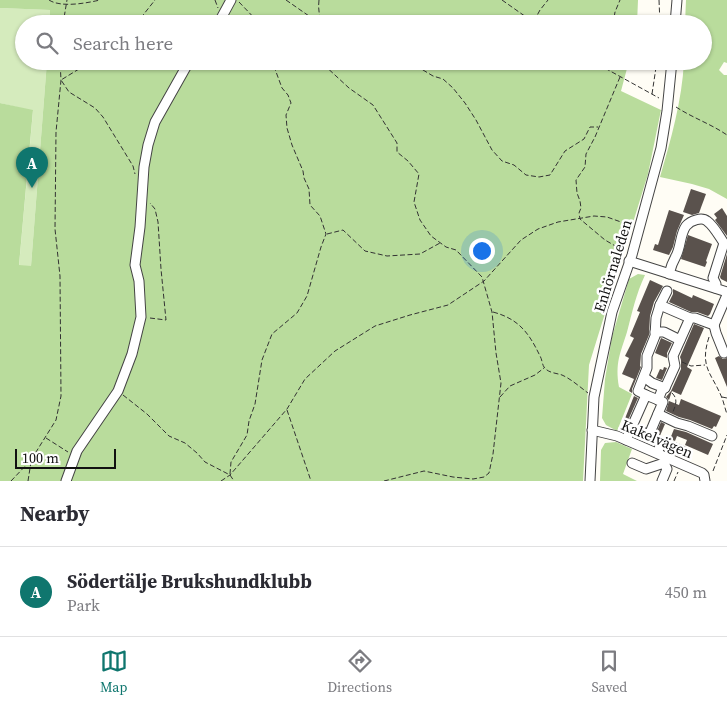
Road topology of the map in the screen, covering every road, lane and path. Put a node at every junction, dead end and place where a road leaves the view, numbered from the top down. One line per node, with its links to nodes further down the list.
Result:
1 (48, 0): 14 (path)
2 (67, 0): 14 (path)
3 (100, 0): 14 (path)
4 (154, 0): 16 (path)
5 (231, 0): 17 (street)
6 (236, 0): 18 (path)
7 (286, 0): 19 (path)
8 (319, 0): 20 (path)
9 (502, 0): 21 (path)
10 (548, 0): 22 (path)
11 (620, 0): 23 (path)
12 (659, 0): 24 (path)
13 (677, 0): 25 (street)
14 (66, 4): 15 (path)
15 (64, 15)
16 (143, 15)
17 (223, 15)
18 (251, 15)
19 (307, 15)
20 (319, 15)
21 (524, 15)
22 (538, 15)
23 (614, 15)
24 (660, 15)
25 (676, 15)
26 (60, 70): 36 (path)
27 (77, 70): 36 (path)
28 (184, 70): 43 (street)
29 (275, 70): 45 (path)
30 (329, 70): 47 (path)
31 (421, 70): 40 (path)
32 (609, 70): 35 (path)
33 (655, 70): 37 (path)
34 (671, 70): 46 (street, Enhörnaleden)
35 (620, 76): 37 (path); 40 (path)
36 (61, 80): 42 (path); 82 (path)
37 (651, 94): 38 (path)
38 (660, 99)
39 (676, 107): 41 (path)
40 (598, 127): 44 (path)
41 (727, 135)
42 (135, 174)
43 (142, 198): 56 (street); 56 (path)
44 (580, 219): 46 (path); 48 (path); 50 (path)
45 (326, 234): 47 (path); 92 (path)
46 (637, 238): 48 (street, Enhörnaleden)
47 (440, 243): 50 (path)
48 (630, 258): 49 (street); 69 (street, Enhörnaleden)
49 (669, 274): 51 (street); 51 (street)
50 (484, 281): 55 (path); 74 (path)
51 (715, 288): 53 (street)
52 (667, 290): 54 (street)
53 (727, 294): 58 (street)
54 (660, 305): 57 (street); 59 (street)
55 (492, 312): 64 (path); 72 (path)
56 (140, 317): 67 (street)
57 (690, 318): 58 (street); 60 (street)
58 (714, 325): 61 (street); 63 (path)
59 (656, 332): 60 (street); 65 (street)
60 (680, 340): 62 (street)
61 (724, 353)
62 (674, 359): 63 (path); 66 (street)
63 (705, 365): 70 (path)
64 (545, 368): 69 (path); 72 (path)
65 (644, 377): 66 (street); 68 (street)
66 (665, 388): 73 (street); 77 (path)
67 (118, 392): 86 (street); 92 (path)
68 (646, 395): 73 (street); 78 (street)
69 (594, 397): 79 (street, Enhörnaleden)
70 (722, 397): 71 (path); 76 (path)
71 (727, 398)
72 (499, 399): 99 (path)
73 (658, 400): 75 (street)
74 (287, 409): 92 (path); 98 (path)
75 (658, 414): 77 (street); 78 (street)
76 (727, 414)
77 (671, 419): 81 (street)
78 (631, 427): 83 (street)
79 (592, 430): 83 (street, Kakelvägen); 100 (street, Enhörnaleden)
80 (727, 435): 91 (path)
81 (712, 436)
82 (46, 437): 86 (path); 87 (path)
83 (626, 440): 85 (street, Kakelvägen)
84 (682, 451): 85 (street)
85 (657, 453): 88 (street, Kakelvägen)
86 (74, 457): 95 (street)
87 (31, 460): 93 (path); 94 (path)
88 (665, 460): 89 (street); 90 (street, Kakelvägen); 101 (street)
89 (632, 463)
90 (681, 464): 102 (path); 103 (street, Kakelvägen)
91 (713, 470)
92 (230, 475): 96 (path); 97 (path)
93 (11, 481)
94 (28, 481)
95 (66, 481)
96 (221, 481)
97 (234, 481)
98 (311, 481)
99 (384, 481)
100 (590, 481)
101 (662, 481)
102 (674, 481)
103 (705, 481)

